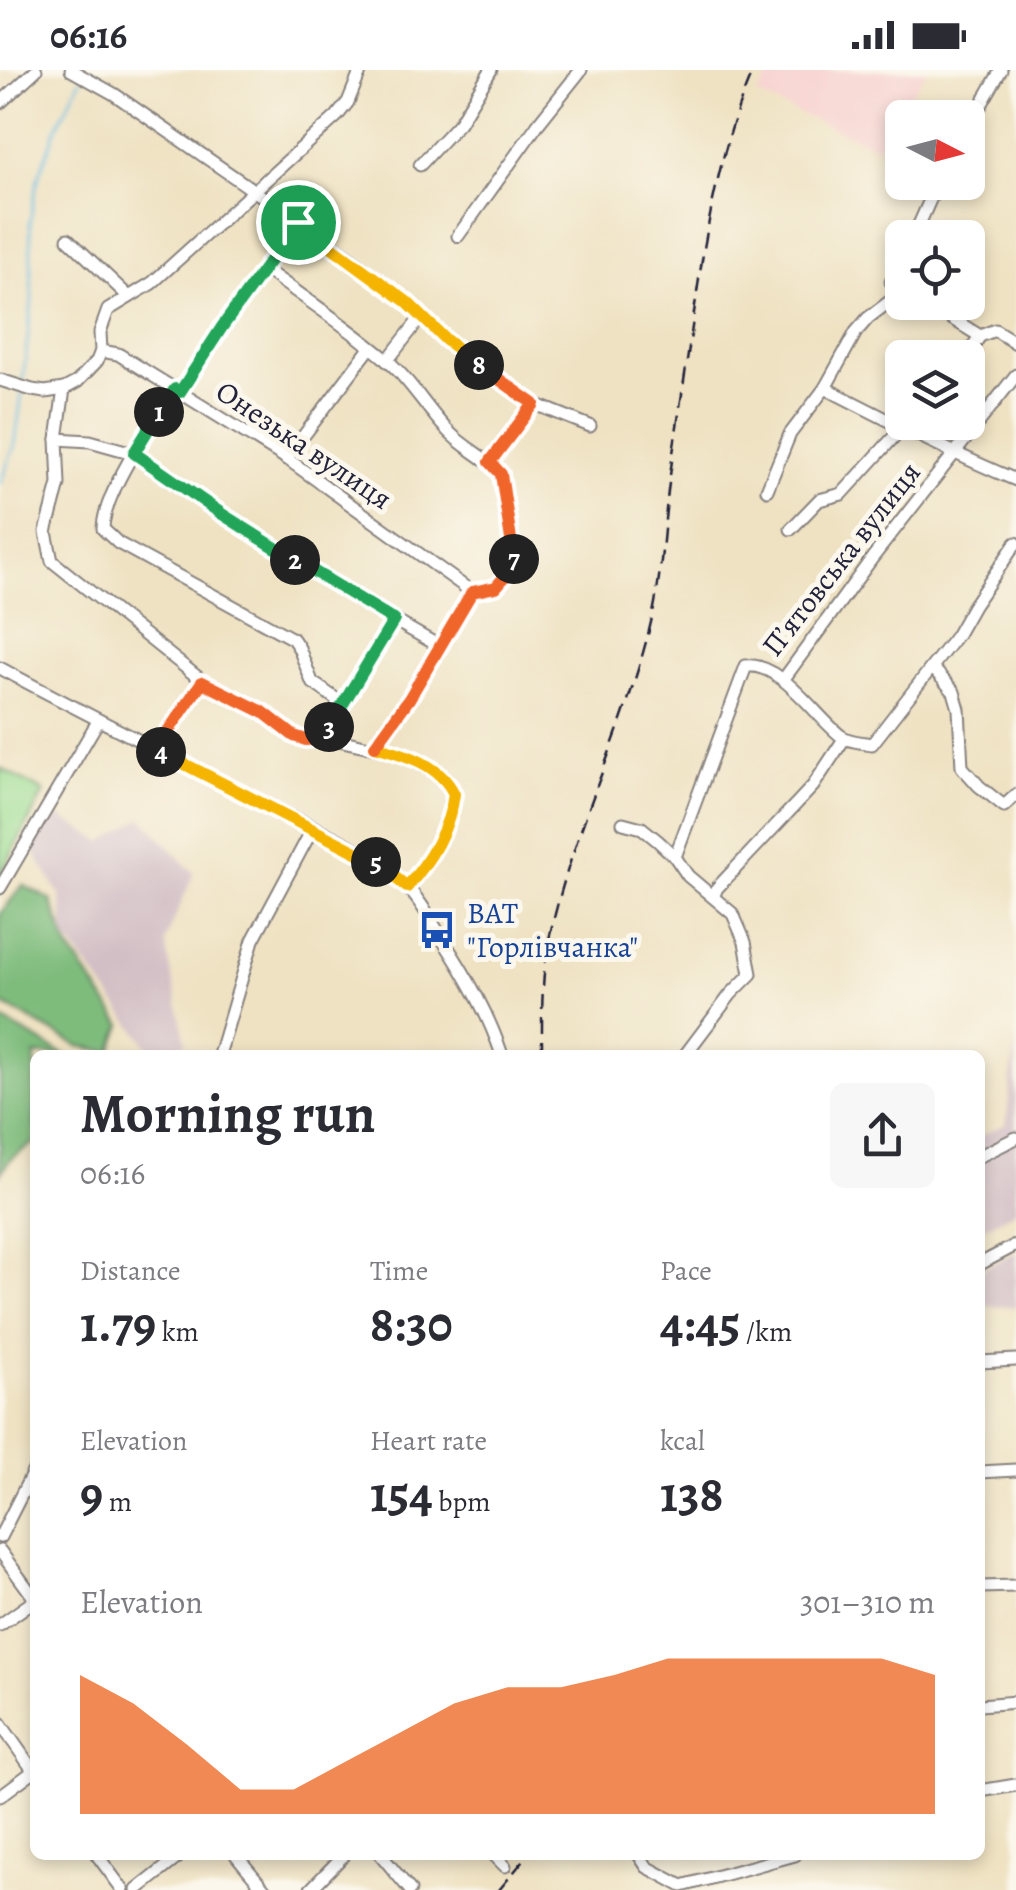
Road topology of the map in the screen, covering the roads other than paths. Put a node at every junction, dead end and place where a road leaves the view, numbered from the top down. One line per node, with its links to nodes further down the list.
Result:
1 (36, 70): 8 (street)
2 (71, 70): 10 (street)
3 (361, 70): 10 (street)
4 (491, 70): 9 (street)
5 (582, 70): 12 (street)
6 (1001, 70): 7 (street)
7 (984, 100)
8 (0, 103)
9 (420, 165)
10 (253, 191): 11 (street); 15 (street)
11 (298, 222): 14 (street); 17 (street)
12 (458, 236)
13 (68, 239): 15 (street)
14 (263, 268): 22 (street); 29 (street)
15 (129, 297): 23 (street)
16 (885, 304): 27 (street)
17 (422, 316): 24 (street); 30 (street)
18 (954, 320): 19 (street)
19 (980, 336): 20 (street); 21 (street)
20 (977, 340)
21 (1016, 343)
22 (370, 348): 24 (street); 38 (street)
23 (101, 351): 28 (street); 29 (street, Онезька вулиця)
24 (388, 361): 39 (street)
25 (1016, 376): 37 (street, П’ятовська вулиця)
26 (0, 380): 28 (street)
27 (824, 388): 31 (street); 41 (street)
28 (64, 389): 33 (street)
29 (178, 390): 36 (street); 38 (street, Онезька вулиця)
30 (534, 404): 32 (street); 39 (street)
31 (885, 415)
32 (590, 426)
33 (58, 439): 36 (street); 50 (street)
34 (898, 440): 42 (street)
35 (932, 440): 37 (street)
36 (134, 453): 45 (street); 51 (street)
37 (954, 454): 40 (street); 49 (street, П’ятовська вулиця)
38 (286, 458): 44 (street, Онезька вулиця)
39 (490, 462): 44 (street)
40 (1016, 480)
41 (767, 490)
42 (791, 530)
43 (1016, 543): 47 (street)
44 (472, 592): 46 (street)
45 (394, 620): 46 (street); 51 (street)
46 (439, 646): 55 (street)
47 (932, 667): 54 (street); 57 (street)
48 (0, 668): 52 (street)
49 (783, 680): 54 (street); 60 (street, П’ятовська вулиця)
50 (202, 682): 53 (street); 56 (street)
51 (342, 704): 53 (street)
52 (98, 720): 56 (street); 62 (street)
53 (328, 738): 55 (street)
54 (844, 739): 63 (street)
55 (375, 747): 61 (street)
56 (156, 749): 59 (street)
57 (1016, 795)
58 (623, 823): 60 (street)
59 (313, 828): 61 (street); 64 (street)
60 (676, 856): 63 (street)
61 (407, 887): 65 (street)
62 (0, 888)
63 (714, 898): 66 (street)
64 (220, 1050)
65 (500, 1050)
66 (689, 1050)
67 (1016, 1138): 68 (street)
68 (985, 1154)
69 (1016, 1246): 70 (street)
70 (985, 1262)
71 (1016, 1360): 72 (street)
72 (985, 1362)
73 (1016, 1470): 74 (street)
74 (985, 1472)
75 (30, 1478): 76 (street)
76 (0, 1538)
77 (0, 1552): 80 (street)
78 (1016, 1586): 79 (street)
79 (985, 1588)
80 (30, 1593)
81 (30, 1604): 82 (street)
82 (0, 1626)
83 (1016, 1702): 84 (street)
84 (985, 1705)
85 (0, 1724): 86 (street)
86 (30, 1765)
87 (30, 1774): 90 (street)
88 (1016, 1785): 89 (street)
89 (985, 1790)
90 (0, 1796)
91 (101, 1860): 100 (street)
92 (175, 1860): 101 (street)
93 (240, 1860): 102 (street)
94 (339, 1860): 103 (street)
95 (385, 1860): 104 (street)
96 (499, 1860): 99 (street)
97 (642, 1860): 98 (street)
98 (746, 1861)
99 (504, 1866)
100 (123, 1890)
101 (137, 1890)
102 (265, 1890)
103 (310, 1890)
104 (410, 1890)

